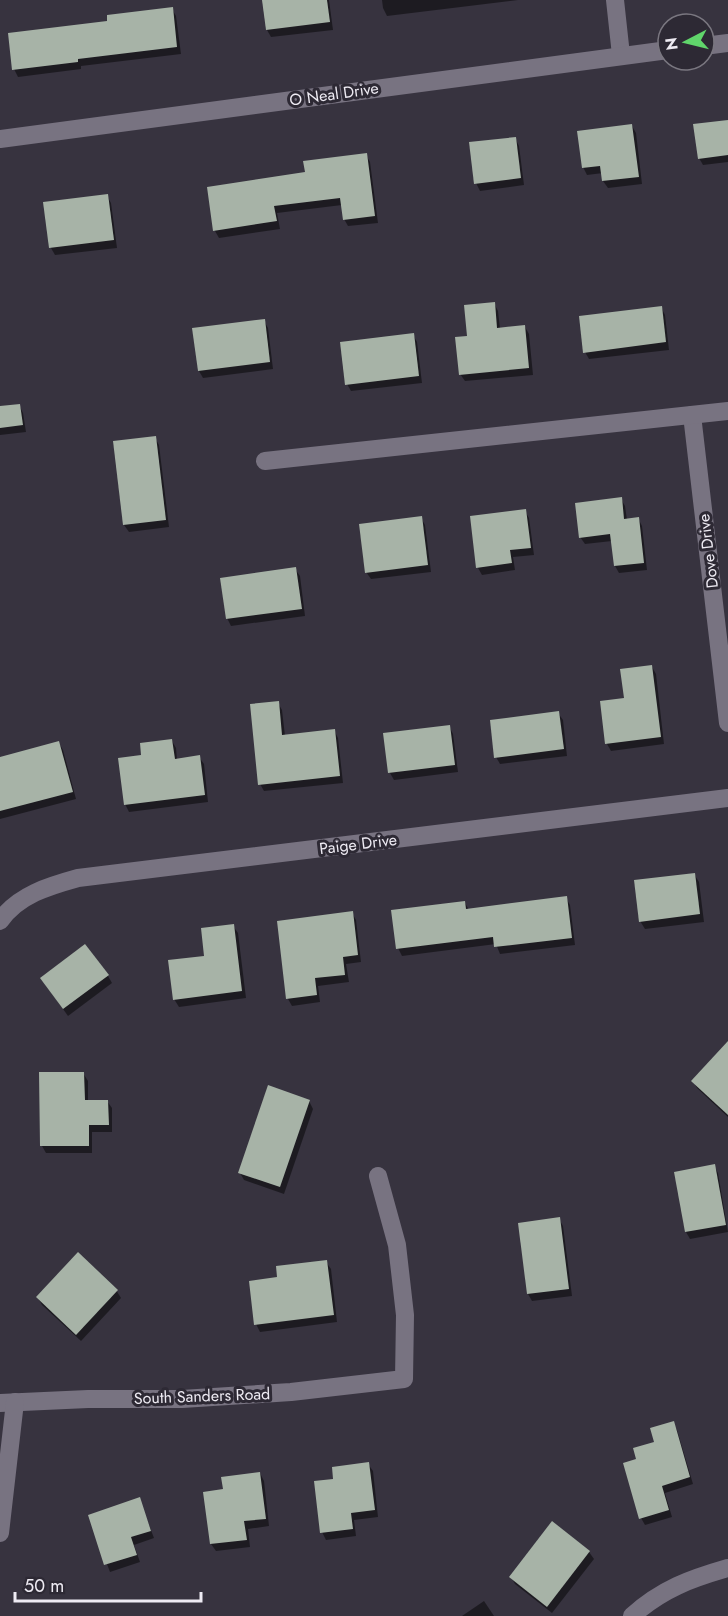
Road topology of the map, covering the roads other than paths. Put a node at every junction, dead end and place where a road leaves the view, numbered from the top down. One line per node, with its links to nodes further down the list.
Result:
1 (615, 0): 3 (street)
2 (656, 51): 3 (street, O Neal Drive)
3 (621, 55): 4 (street, O Neal Drive)
4 (0, 139)
5 (728, 411): 6 (street)
6 (692, 415): 7 (street); 8 (street, Dove Drive)
7 (265, 461)
8 (728, 723)
9 (728, 798): 10 (street, Paige Drive)
10 (0, 921)
11 (378, 1176): 12 (street, South Sanders Road)
12 (8, 1403): 13 (street)
13 (0, 1533)
14 (728, 1568): 15 (street)
15 (632, 1616)

